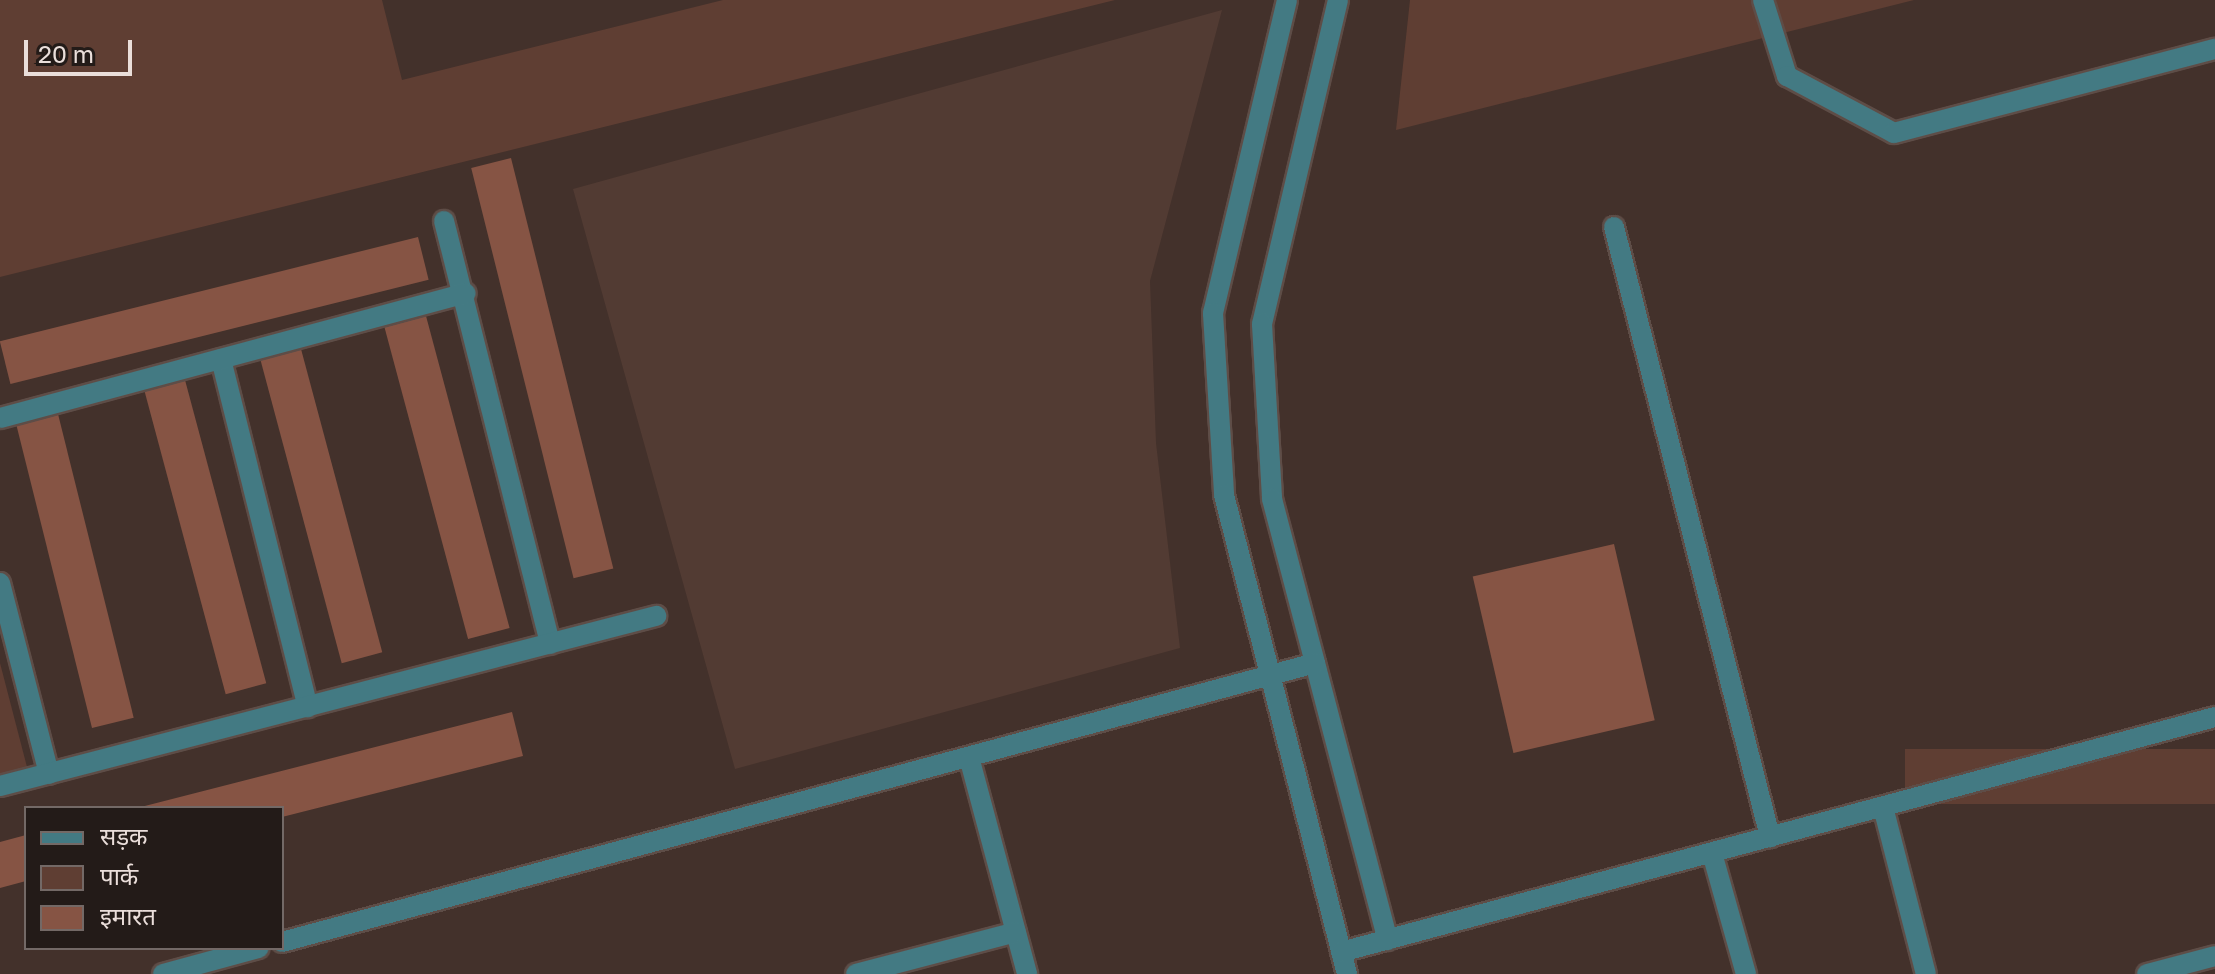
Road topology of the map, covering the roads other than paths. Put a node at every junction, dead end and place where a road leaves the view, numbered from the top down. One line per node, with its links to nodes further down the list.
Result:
1 (1287, 0): 14 (street)
2 (1338, 0): 13 (street)
3 (1763, 0): 4 (street)
4 (2215, 49)
5 (444, 221): 7 (street)
6 (1614, 227): 21 (street)
7 (465, 293): 8 (street); 12 (street)
8 (221, 359): 9 (street); 15 (street)
9 (0, 418)
10 (0, 583): 18 (street)
11 (656, 616): 12 (street)
12 (550, 644): 15 (street)
13 (1315, 663): 14 (street); 24 (street)
14 (1271, 676): 17 (street); 27 (street)
15 (308, 707): 18 (street)
16 (2215, 717): 20 (street)
17 (969, 757): 23 (street); 25 (street)
18 (49, 774): 19 (street)
19 (0, 786)
20 (1883, 807): 21 (street); 34 (street)
21 (1770, 837): 22 (street)
22 (1712, 853): 24 (street); 33 (street)
23 (1016, 932): 30 (street); 31 (street)
24 (1388, 940): 27 (street)
25 (284, 941)
26 (252, 950): 29 (street)
27 (1341, 952): 32 (street)
28 (2215, 956): 35 (street)
29 (163, 974)
30 (856, 974)
31 (1027, 974)
32 (1347, 974)
33 (1746, 974)
34 (1926, 974)
35 (2147, 974)

